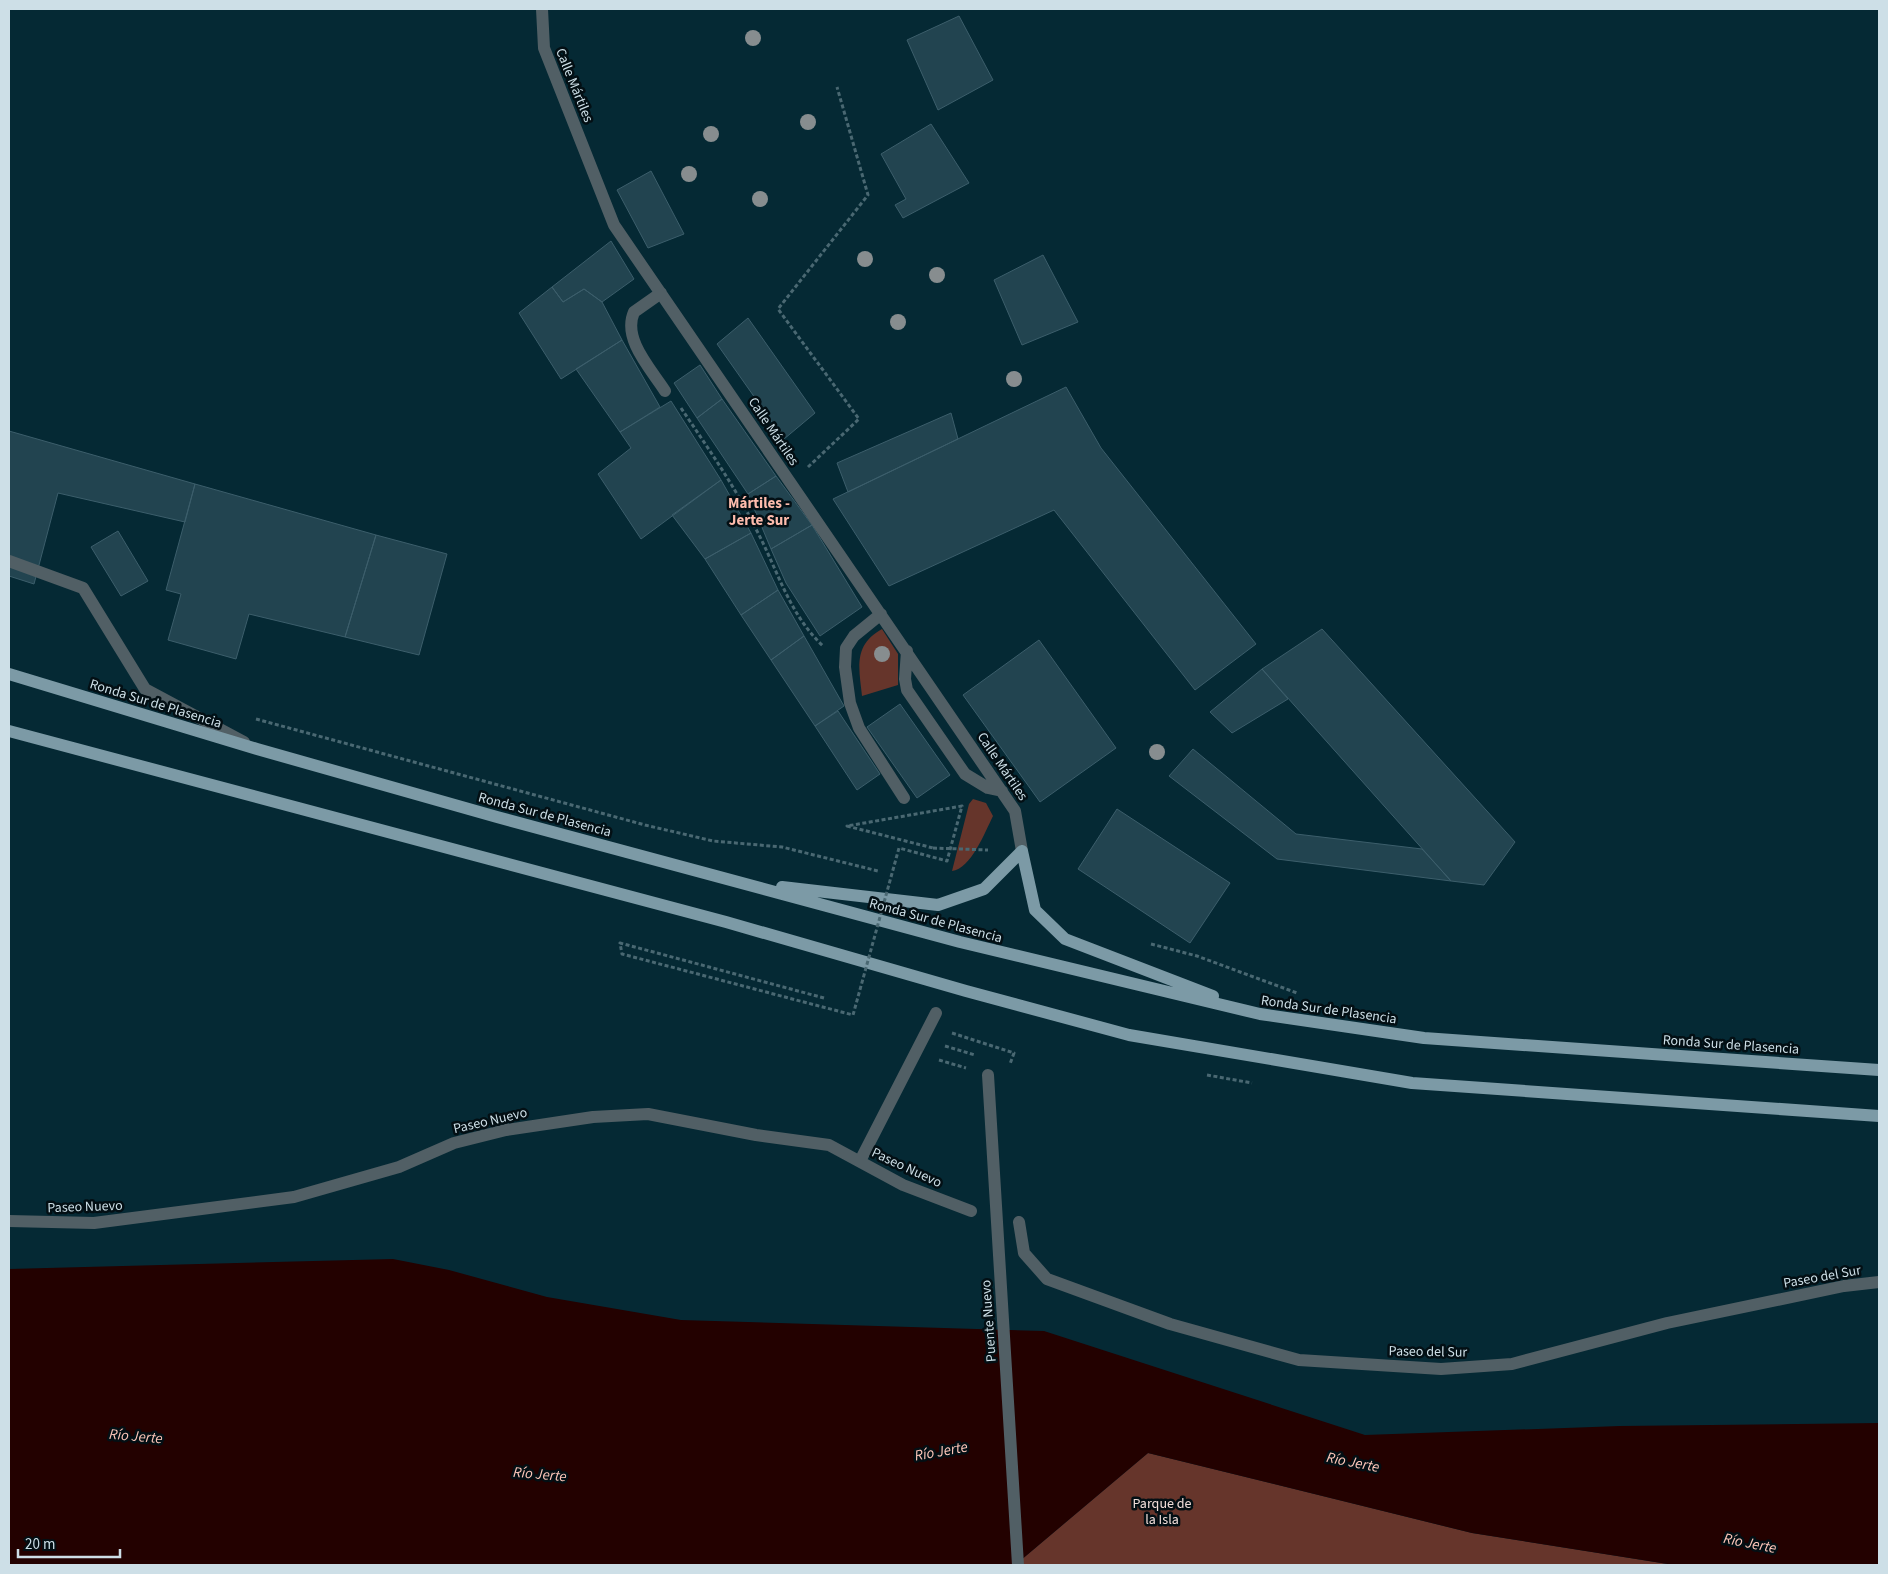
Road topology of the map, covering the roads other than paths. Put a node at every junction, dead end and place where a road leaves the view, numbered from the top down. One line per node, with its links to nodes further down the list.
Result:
1 (542, 9): 2 (street, Calle Mártiles)
2 (661, 293): 3 (street); 5 (street, Calle Mártiles)
3 (665, 391)
4 (9, 561): 9 (street)
5 (881, 614): 6 (street, Calle Mártiles); 11 (street)
6 (907, 651): 10 (street, Calle Mártiles); 10 (street)
7 (9, 674): 9 (main road, Ronda Sur de Plasencia)
8 (9, 731): 18 (main road)
9 (257, 749): 13 (main road, Ronda Sur de Plasencia)
10 (1002, 791): 12 (street, Calle Mártiles)
11 (904, 798)
12 (1022, 851): 13 (main road); 15 (main road)
13 (738, 882): 15 (main road, Ronda Sur de Plasencia)
14 (936, 1013): 19 (street)
15 (1260, 1014): 16 (main road, Ronda Sur de Plasencia)
16 (1879, 1070)
17 (988, 1075): 24 (street, Puente Nuevo, bridge)
18 (1879, 1116)
19 (860, 1161): 20 (street, Paseo Nuevo); 21 (street, Paseo Nuevo)
20 (971, 1211)
21 (9, 1221)
22 (1019, 1222): 23 (street, Paseo del Sur)
23 (1879, 1282)
24 (1018, 1565)

